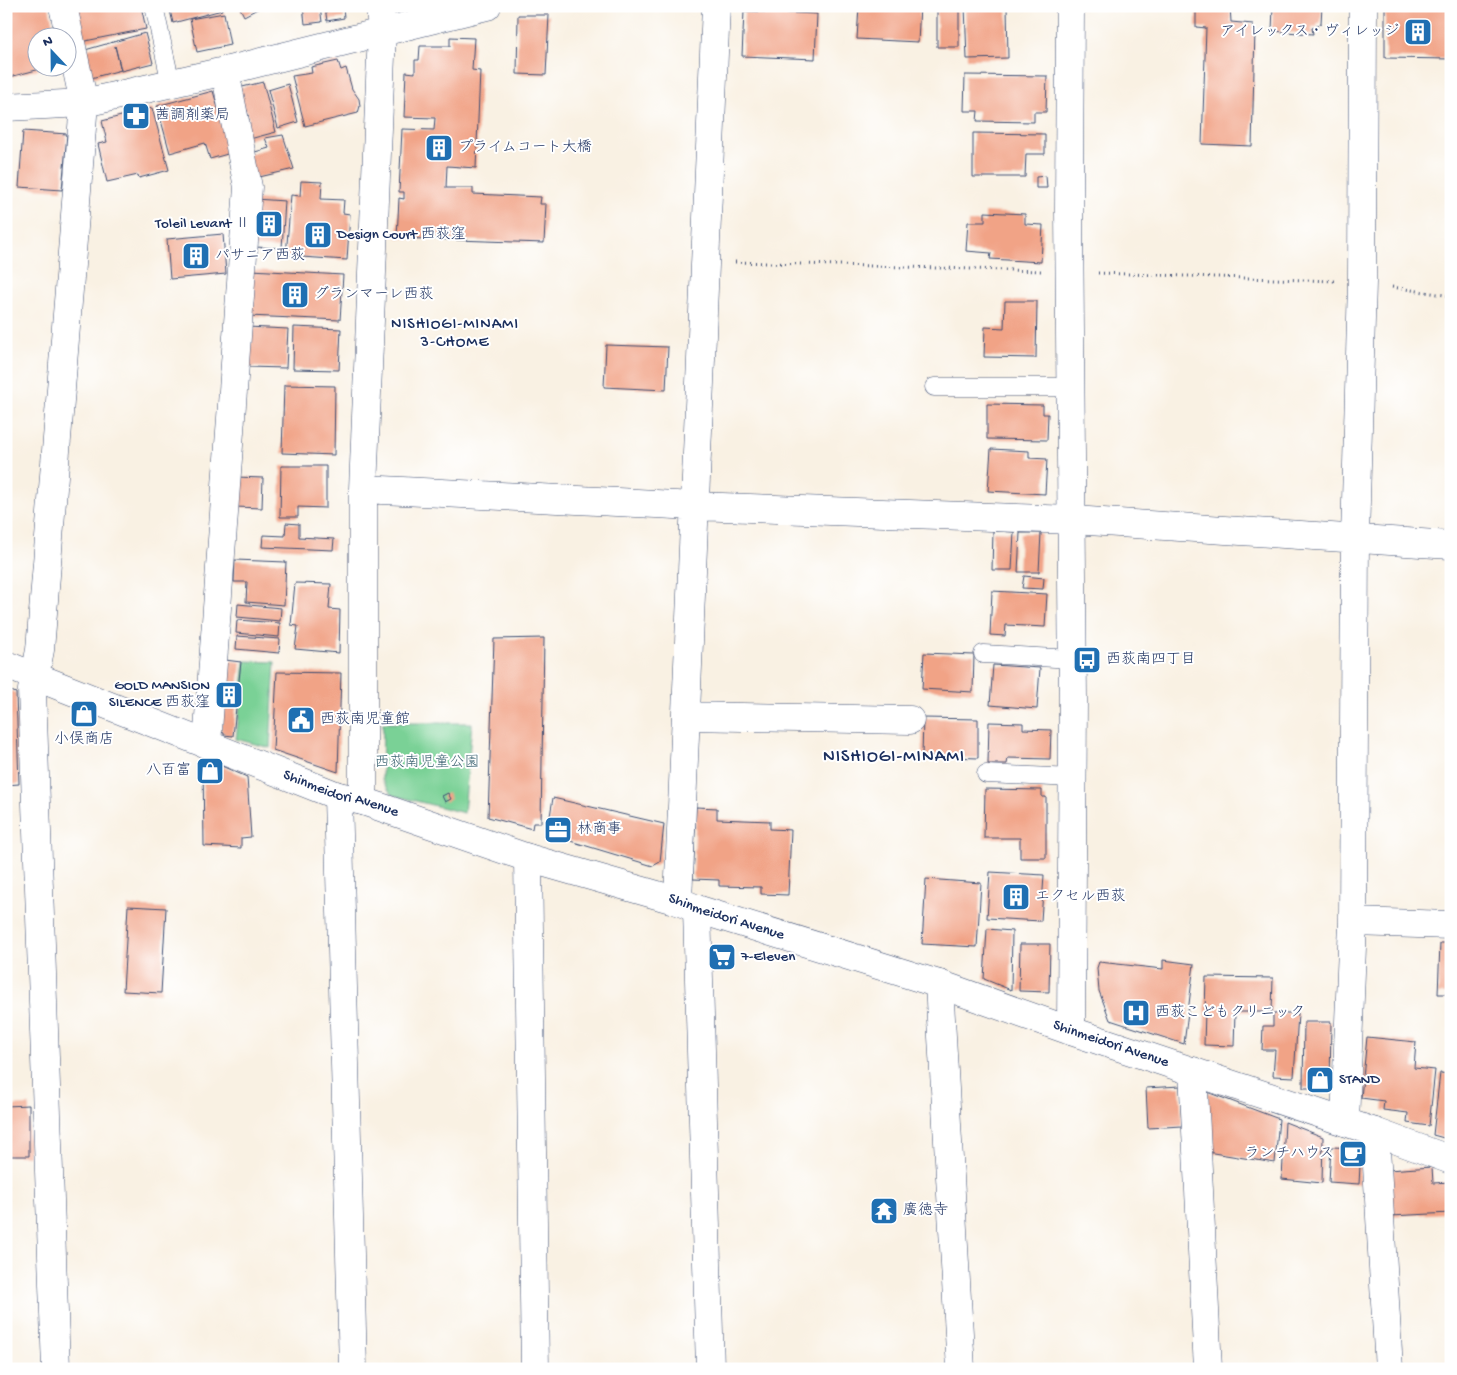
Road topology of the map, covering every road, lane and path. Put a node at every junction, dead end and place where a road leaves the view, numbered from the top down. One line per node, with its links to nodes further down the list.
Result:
1 (63, 6): 10 (street)
2 (154, 6): 9 (lane)
3 (487, 6): 7 (street)
4 (716, 6): 12 (street)
5 (1070, 6): 13 (street)
6 (1363, 6): 14 (street)
7 (381, 19): 8 (street); 18 (street)
8 (225, 71): 9 (street); 29 (street)
9 (171, 84): 10 (street)
10 (84, 104): 11 (street); 26 (street)
11 (6, 107)
12 (705, 261): 13 (path); 19 (street)
13 (1070, 272): 14 (path); 16 (street)
14 (1362, 282): 15 (path); 21 (street)
15 (1451, 296)
16 (1072, 386): 17 (lane); 20 (street)
17 (934, 387)
18 (363, 489): 19 (street); 32 (street)
19 (695, 506): 20 (street); 27 (street)
20 (1073, 520): 21 (street); 24 (street)
21 (1355, 538): 22 (street); 35 (street)
22 (1451, 544)
23 (983, 654): 24 (lane)
24 (1073, 659): 31 (street)
25 (6, 666): 26 (street, Shinmeidori Avenue)
26 (34, 676): 29 (street, Shinmeidori Avenue); 43 (street)
27 (686, 716): 28 (street); 34 (street)
28 (910, 720)
29 (207, 744): 32 (street, Shinmeidori Avenue)
30 (986, 774): 31 (lane)
31 (1073, 778): 38 (street)
32 (350, 799): 33 (street, Shinmeidori Avenue); 44 (street)
33 (528, 858): 34 (street, Shinmeidori Avenue); 45 (street)
34 (688, 905): 37 (street, Shinmeidori Avenue); 46 (street)
35 (1353, 922): 36 (street); 40 (street)
36 (1451, 925)
37 (939, 984): 38 (street, Shinmeidori Avenue); 47 (street)
38 (1071, 1031): 39 (street, Shinmeidori Avenue)
39 (1193, 1071): 40 (street, Shinmeidori Avenue); 48 (street)
40 (1345, 1122): 41 (street, Shinmeidori Avenue)
41 (1375, 1132): 42 (street, Shinmeidori Avenue); 49 (street)
42 (1451, 1160)
43 (56, 1369)
44 (353, 1369)
45 (535, 1369)
46 (710, 1369)
47 (961, 1369)
48 (1208, 1369)
49 (1389, 1369)

